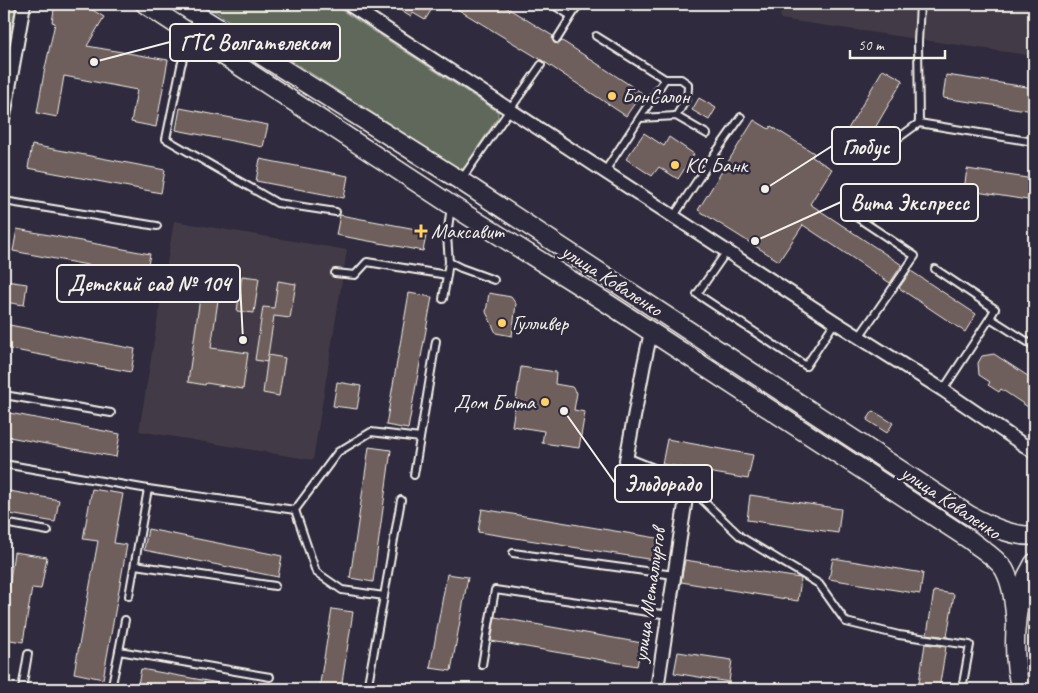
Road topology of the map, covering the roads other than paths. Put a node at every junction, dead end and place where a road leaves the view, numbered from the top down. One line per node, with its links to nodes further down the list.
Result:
1 (24, 4): 16 (street)
2 (145, 4): 10 (main road, улица Коваленко)
3 (180, 4): 9 (main road, улица Коваленко)
4 (348, 4): 15 (street)
5 (552, 4): 8 (lane)
6 (579, 4): 8 (lane)
7 (920, 4): 20 (lane)
8 (571, 16): 12 (lane)
9 (202, 17): 10 (main road); 25 (main road, улица Коваленко)
10 (190, 33): 27 (main road, улица Коваленко); 28 (lane)
11 (596, 36): 14 (lane)
12 (557, 39)
13 (540, 65): 15 (lane)
14 (665, 79): 17 (lane); 19 (lane)
15 (510, 109): 24 (street); 25 (lane)
16 (4, 116)
17 (676, 116): 19 (lane); 21 (lane)
18 (742, 117): 30 (lane)
19 (640, 118): 24 (lane)
20 (919, 123): 22 (lane); 23 (lane)
21 (707, 134)
22 (1034, 142)
23 (872, 157)
24 (605, 171): 30 (street)
25 (461, 181): 27 (main road); 39 (main road, улица Коваленко)
26 (4, 201): 31 (lane)
27 (451, 205): 33 (lane); 42 (main road, улица Коваленко)
28 (336, 212)
29 (849, 212): 43 (lane)
30 (674, 216): 32 (street)
31 (157, 226)
32 (726, 251): 41 (street); 41 (lane)
33 (450, 262): 36 (lane); 37 (lane)
34 (935, 269): 40 (lane)
35 (335, 273): 36 (lane)
36 (447, 275): 38 (lane)
37 (494, 280)
38 (443, 299)
39 (663, 314): 42 (main road); 59 (main road, улица Коваленко)
40 (990, 318): 45 (lane); 46 (lane)
41 (835, 322): 43 (street)
42 (651, 332): 53 (street); 69 (main road, улица Коваленко)
43 (859, 337): 46 (street)
44 (436, 341): 49 (lane)
45 (1034, 346)
46 (942, 390): 50 (street)
47 (4, 395): 48 (lane)
48 (111, 413)
49 (420, 438): 52 (lane); 56 (lane)
50 (1034, 452)
51 (4, 464): 54 (lane)
52 (414, 475)
53 (688, 486): 63 (street, улица Металлургов); 78 (lane)
54 (148, 489): 56 (lane); 62 (lane)
55 (401, 500): 66 (lane)
56 (295, 510): 66 (lane)
57 (4, 524): 58 (lane)
58 (48, 531)
59 (1034, 536)
60 (513, 552): 63 (lane)
61 (1034, 563): 69 (main road)
62 (135, 565): 64 (lane); 65 (lane)
63 (674, 575): 67 (street, улица Металлургов)
64 (275, 586)
65 (129, 596)
66 (384, 596): 76 (lane)
67 (668, 614): 72 (lane); 77 (street, улица Металлургов)
68 (125, 620): 70 (lane)
69 (1016, 623): 79 (main road)
70 (119, 651): 73 (lane); 75 (lane)
71 (28, 654): 74 (lane)
72 (482, 665)
73 (270, 677)
74 (22, 689)
75 (111, 689)
76 (367, 689)
77 (658, 689)
78 (962, 689)
79 (1021, 689)

